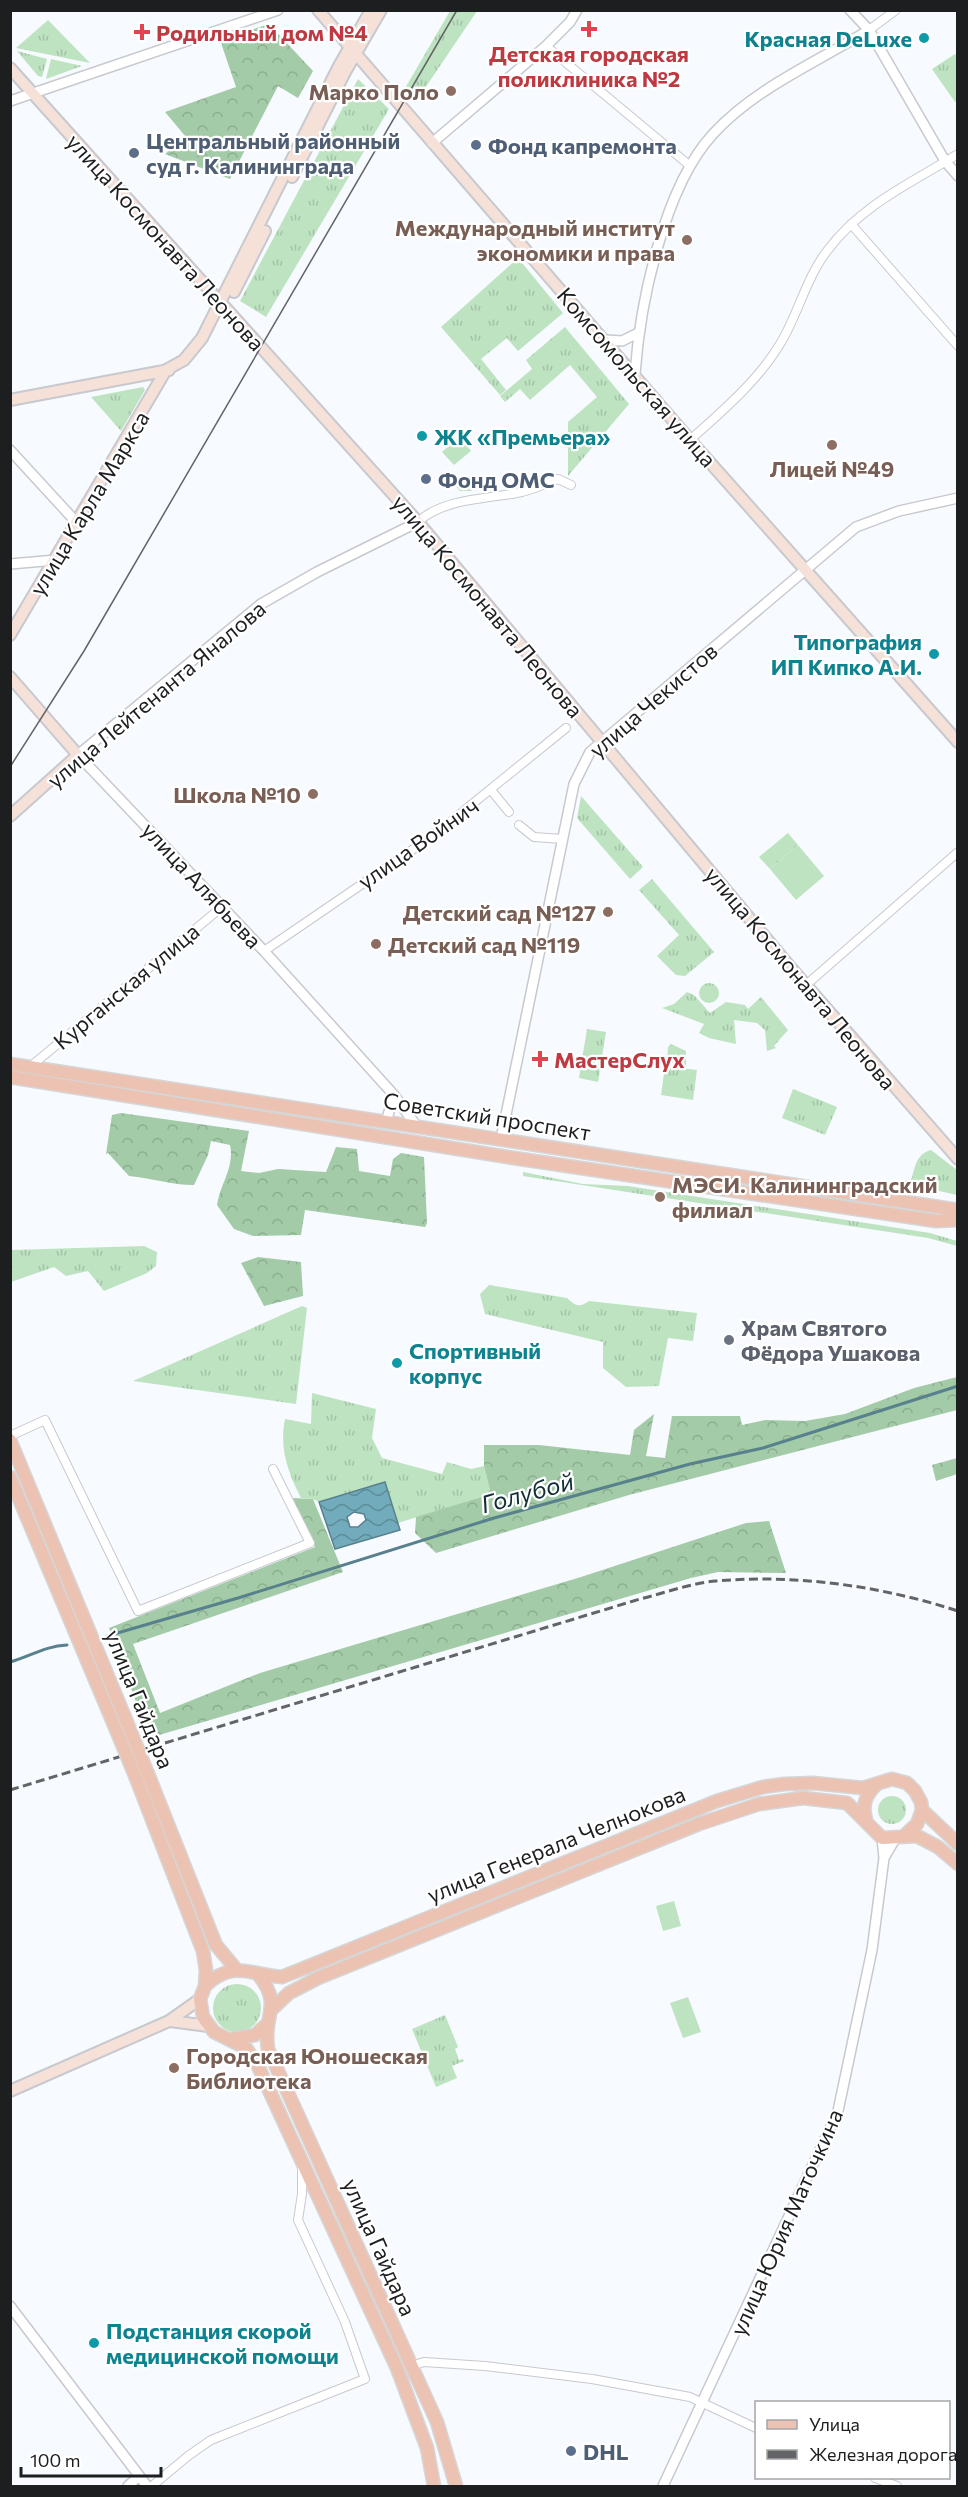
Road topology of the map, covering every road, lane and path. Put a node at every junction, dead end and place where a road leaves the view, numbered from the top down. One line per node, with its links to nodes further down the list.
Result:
1 (278, 10): 12 (street)
2 (318, 10): 10 (main road, Комсомольская улица)
3 (371, 10): 10 (main road, улица Карла Маркса)
4 (381, 10): 10 (main road, улица Карла Маркса)
5 (577, 10): 9 (street)
6 (850, 10): 8 (street)
7 (896, 10): 8 (street)
8 (869, 30): 16 (street); 17 (street)
9 (546, 46): 14 (street); 17 (street)
10 (352, 52): 14 (main road, Комсомольская улица); 20 (main road, улица Карла Маркса)
11 (10, 68): 12 (main road, улица Космонавта Леонова)
12 (33, 93): 13 (street); 20 (main road, улица Космонавта Леонова)
13 (10, 101)
14 (432, 143): 22 (main road, Комсомольская улица)
15 (957, 154): 16 (street)
16 (945, 161): 18 (street); 19 (street)
17 (689, 165): 21 (street)
18 (957, 176)
19 (851, 224): 23 (street); 27 (street)
20 (222, 305): 24 (main road, улица Карла Маркса); 31 (main road, улица Космонавта Леонова)
21 (638, 333): 22 (street); 25 (street)
22 (606, 340): 25 (main road, Комсомольская улица)
23 (957, 346)
24 (166, 370): 26 (main road); 32 (main road, улица Карла Маркса)
25 (635, 374): 27 (main road, Комсомольская улица)
26 (10, 400)
27 (690, 440): 35 (main road, Комсомольская улица)
28 (10, 450): 32 (street)
29 (571, 485): 31 (street, улица Лейтенанта Яналова)
30 (957, 498): 35 (street, улица Чекистов)
31 (418, 522): 39 (main road, улица Космонавта Леонова); 41 (street, улица Лейтенанта Яналова)
32 (77, 523): 33 (main road, улица Карла Маркса)
33 (56, 560): 34 (street); 36 (main road, улица Карла Маркса)
34 (10, 564)
35 (804, 568): 39 (street, улица Чекистов); 40 (main road, Комсомольская улица)
36 (10, 635)
37 (10, 676): 41 (main road, улица Алябьева)
38 (566, 728): 42 (street, улица Войнич)
39 (602, 741): 46 (street, улица Чекистов); 50 (main road, улица Космонавта Леонова)
40 (957, 742)
41 (78, 755): 44 (main road, улица Лейтенанта Яналова); 48 (street, улица Алябьева)
42 (491, 790): 43 (street); 49 (street, улица Войнич)
43 (509, 812)
44 (10, 816)
45 (519, 825): 46 (street)
46 (563, 839): 57 (street, улица Чекистов)
47 (957, 852): 50 (street)
48 (223, 906): 49 (street, улица Алябьева); 52 (street, Курганская улица)
49 (264, 951): 54 (street, улица Алябьева)
50 (806, 985): 58 (main road, улица Космонавта Леонова)
51 (10, 1064): 52 (main road, Советский проспект)
52 (30, 1067): 55 (main road, Советский проспект)
53 (10, 1077): 60 (main road, Советский проспект)
54 (394, 1095): 55 (street); 56 (street, улица Алябьева)
55 (386, 1122): 56 (main road, Советский проспект)
56 (417, 1127): 57 (main road, Советский проспект)
57 (501, 1139): 59 (main road, Советский проспект)
58 (956, 1157)
59 (957, 1212): 60 (main road, Советский проспект)
60 (936, 1221): 61 (main road, Советский проспект)
61 (957, 1229)
62 (10, 1438): 63 (street, улица Гайдара); 65 (main road, улица Гайдара)
63 (273, 1469)
64 (10, 1477): 65 (main road, улица Гайдара)
65 (118, 1717): 66 (main road, улица Гайдара, bridge)
66 (142, 1776): 77 (main road, улица Гайдара); 79 (main road, улица Гайдара)
67 (877, 1784): 68 (main road, улица Генерала Челнокова); 69 (main road); 70 (main road, улица Генерала Челнокова)
68 (921, 1810): 72 (main road); 73 (main road, улица Генерала Челнокова)
69 (867, 1823): 71 (main road, улица Генерала Челнокова); 74 (main road, улица Генерала Челнокова)
70 (639, 1833): 74 (main road); 78 (main road, улица Генерала Челнокова)
71 (882, 1838): 72 (main road); 75 (street, улица Юрия Маточкина)
72 (899, 1838): 75 (street, улица Юрия Маточкина); 76 (main road)
73 (957, 1844)
74 (638, 1848): 81 (main road, улица Генерала Челнокова)
75 (884, 1858): 90 (street, улица Юрия Маточкина)
76 (957, 1864)
77 (236, 1969): 78 (main road); 79 (main road)
78 (258, 1974): 81 (main road)
79 (205, 1986): 80 (main road, улица Гайдара)
80 (200, 1999): 82 (main road); 84 (main road)
81 (272, 2009): 83 (main road, улица Гайдара)
82 (169, 2021): 84 (main road); 86 (main road)
83 (266, 2025): 85 (main road); 89 (main road, улица Гайдара)
84 (208, 2026): 85 (main road, улица Гайдара)
85 (231, 2039): 87 (main road, улица Гайдара)
86 (10, 2091)
87 (301, 2159): 96 (street); 97 (main road, улица Гайдара)
88 (10, 2306): 92 (street)
89 (411, 2366): 90 (street); 98 (main road, улица Гайдара)
90 (703, 2405): 91 (street); 99 (street, улица Юрия Маточкина)
91 (755, 2428)
92 (139, 2476): 94 (street); 95 (street)
93 (877, 2479): 100 (street)
94 (128, 2487)
95 (147, 2487)
96 (152, 2487)
97 (434, 2487)
98 (456, 2487)
99 (663, 2487)
100 (897, 2487)

